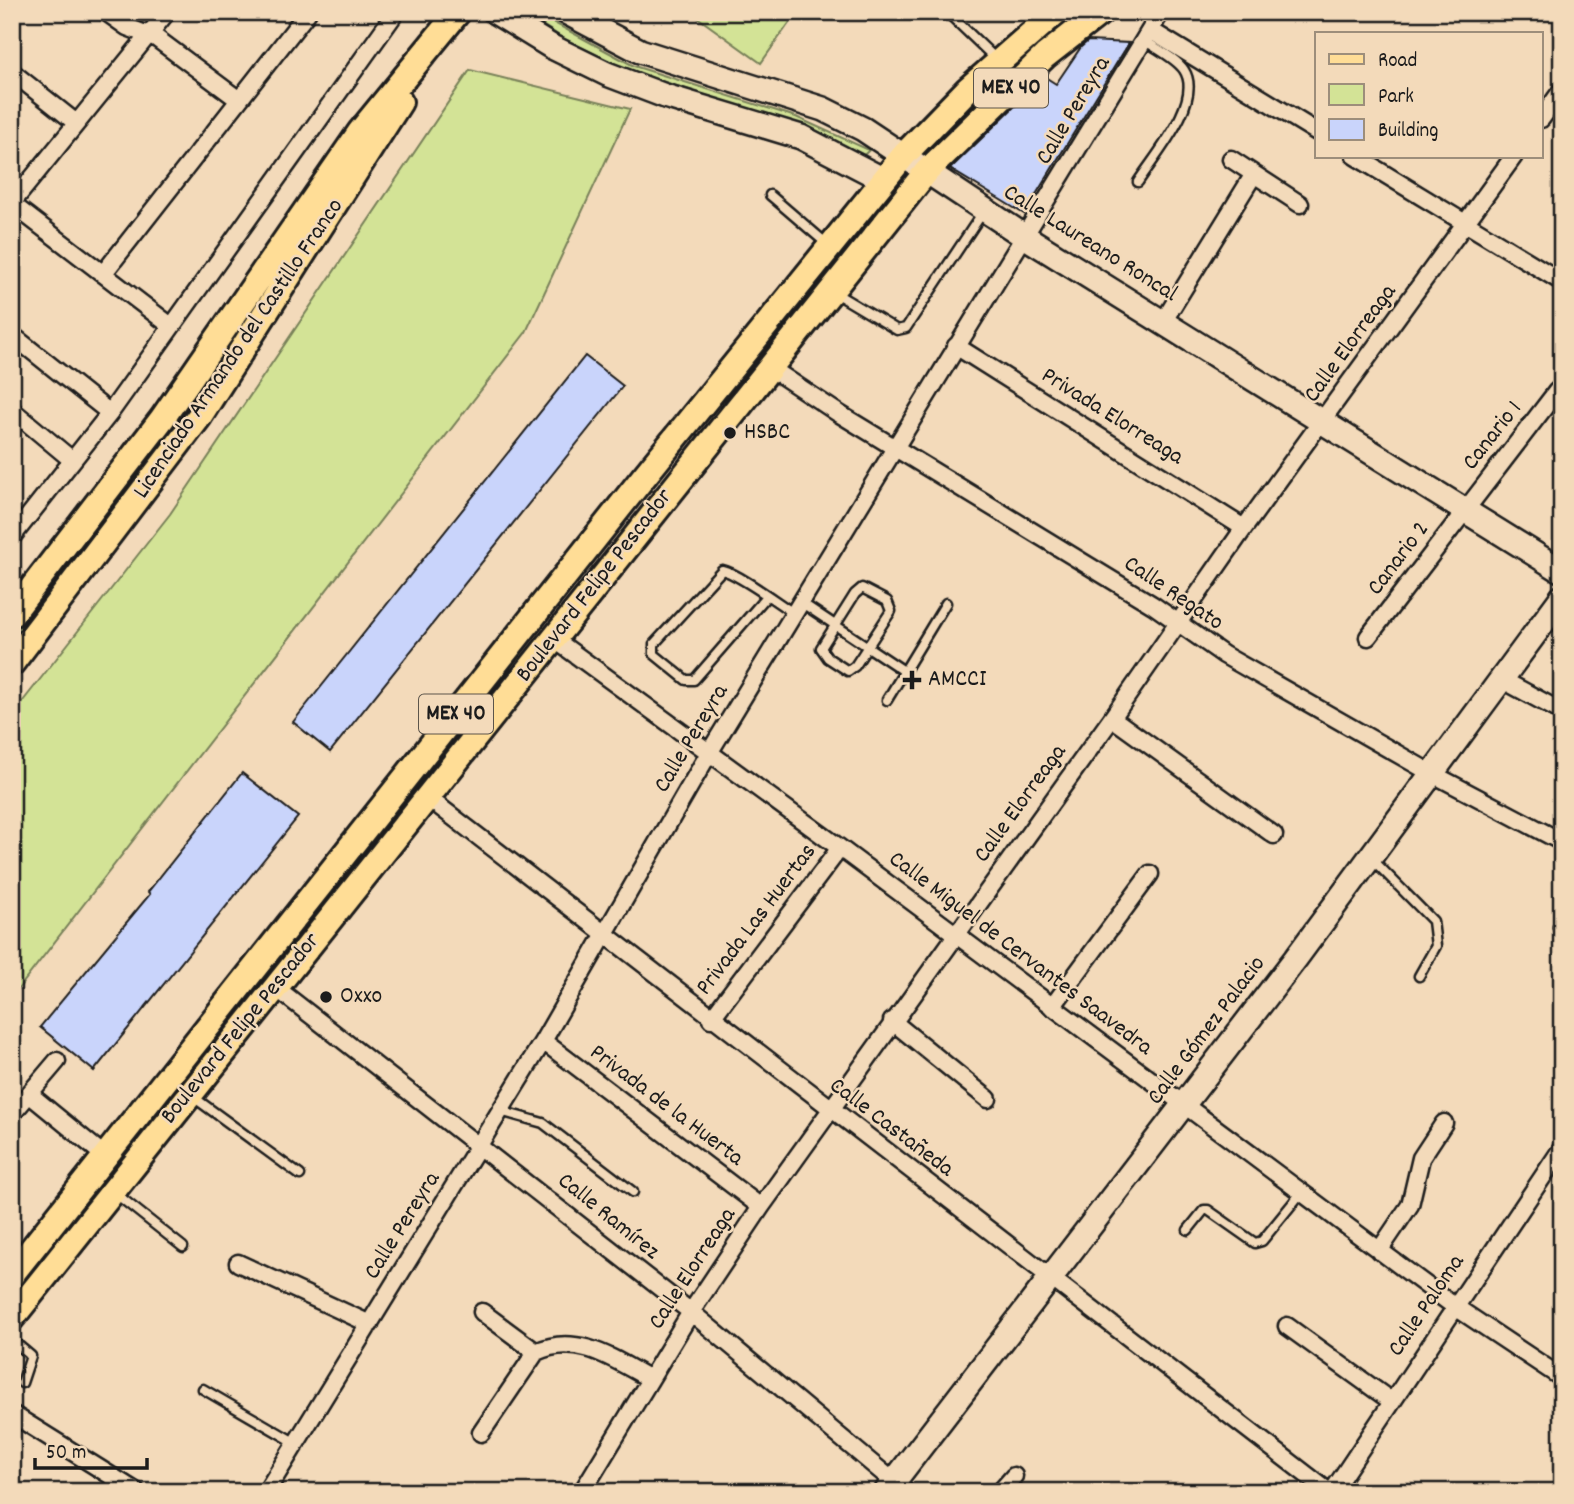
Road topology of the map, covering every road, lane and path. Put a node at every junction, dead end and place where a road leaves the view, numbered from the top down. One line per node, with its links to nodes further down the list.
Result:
1 (106, 12): 12 (street)
2 (167, 12): 12 (street)
3 (308, 12): 18 (street)
4 (396, 12): 41 (street)
5 (458, 12): 14 (main road, Licenciado Armando del Castillo Franco)
6 (495, 12): 28 (street)
7 (566, 12): 22 (street, Calle Laureano Roncal)
8 (947, 12): 15 (lane)
9 (1056, 12): 15 (main road, Boulevard Felipe Pescador / MEX 40)
10 (1101, 12): 26 (main road, Boulevard Felipe Pescador / MEX 40)
11 (1161, 12): 13 (street, Calle Pereyra)
12 (150, 34): 18 (street); 20 (street)
13 (1147, 35): 21 (street); 29 (lane); 35 (street, Calle Pereyra)
14 (421, 57): 59 (main road, Licenciado Armando del Castillo Franco); 65 (main road, Licenciado Armando del Castillo Franco)
15 (998, 61): 22 (main road, Boulevard Felipe Pescador / MEX 40)
16 (12, 72): 20 (street)
17 (1562, 90): 19 (street)
18 (239, 100): 37 (street)
19 (1542, 118)
20 (75, 122): 31 (street)
21 (1315, 131)
22 (904, 155): 26 (street, Calle Laureano Roncal); 28 (main road, Boulevard Felipe Pescador / MEX 40)
23 (1358, 158): 34 (street)
24 (1513, 158): 34 (street, Calle Elorreaga)
25 (1231, 159): 27 (street)
26 (927, 171): 33 (street, Calle Laureano Roncal); 39 (main road, Boulevard Felipe Pescador / MEX 40)
27 (1254, 174): 32 (street); 40 (street)
28 (884, 180): 36 (main road, Boulevard Felipe Pescador / MEX 40)
29 (1138, 182)
30 (770, 195): 36 (lane)
31 (12, 203): 37 (street)
32 (1300, 204)
33 (985, 209): 35 (street, Calle Laureano Roncal); 39 (lane)
34 (1465, 223): 38 (street); 48 (street, Calle Elorreaga)
35 (1024, 236): 40 (street, Calle Laureano Roncal); 43 (street, Calle Pereyra)
36 (830, 246): 81 (main road, Boulevard Felipe Pescador / MEX 40)
37 (103, 274): 41 (street)
38 (1562, 282)
39 (831, 291): 44 (main road, Boulevard Felipe Pescador / MEX 40)
40 (1163, 322): 48 (street, Calle Laureano Roncal)
41 (171, 326): 47 (street)
42 (12, 335): 47 (street)
43 (956, 346): 49 (street, Calle Pereyra); 52 (street, Privada Elorreaga)
44 (769, 367): 49 (street, Calle Regato); 63 (main road, Boulevard Felipe Pescador / MEX 40)
45 (1557, 391): 51 (street, Canario 1)
46 (12, 410): 50 (street)
47 (110, 413): 50 (street)
48 (1323, 422): 51 (street, Calle Laureano Roncal); 52 (street, Calle Elorreaga)
49 (894, 447): 58 (street, Calle Pereyra); 60 (street, Calle Regato)
50 (72, 460): 53 (street)
51 (1466, 509): 54 (street, Calle Laureano Roncal); 62 (street, Canario 2)
52 (1244, 528): 60 (street, Calle Elorreaga)
53 (12, 537)
54 (1562, 571)
55 (767, 596): 55 (lane); 58 (lane)
56 (1562, 597): 67 (street, Calle Gómez Palacio)
57 (946, 603): 66 (lane)
58 (798, 609): 61 (lane); 71 (street, Calle Pereyra)
59 (12, 614)
60 (1178, 622): 70 (street, Calle Elorreaga); 72 (street, Calle Regato)
61 (834, 625): 64 (lane); 64 (lane); 64 (lane)
62 (1368, 637)
63 (554, 639): 71 (street, Calle Miguel de Cervantes Saavedra); 73 (main road, Boulevard Felipe Pescador / MEX 40)
64 (868, 647): 66 (lane)
65 (12, 663)
66 (904, 671): 68 (lane)
67 (1501, 679): 69 (street); 72 (street, Calle Gómez Palacio)
68 (887, 700)
69 (1562, 712)
70 (1112, 718): 74 (street); 79 (street, Calle Elorreaga)
71 (709, 753): 76 (street, Calle Miguel de Cervantes Saavedra); 80 (street, Calle Pereyra)
72 (1431, 773): 75 (street, Calle Regato); 77 (street, Calle Gómez Palacio)
73 (427, 797): 80 (street, Calle Castañeda); 83 (main road, Boulevard Felipe Pescador / MEX 40)
74 (1274, 835)
75 (1562, 842)
76 (840, 848): 79 (street, Calle Miguel de Cervantes Saavedra); 85 (street, Privada Las Huertas)
77 (1370, 857): 82 (lane); 92 (street, Calle Gómez Palacio)
78 (1150, 874): 84 (street)
79 (955, 934): 84 (street, Calle Miguel de Cervantes Saavedra); 86 (street, Calle Elorreaga)
80 (604, 936): 85 (street, Calle Castañeda); 87 (street, Calle Pereyra)
81 (264, 956): 83 (main road); 99 (main road, Boulevard Felipe Pescador / MEX 40)
82 (1419, 976)
83 (275, 987): 90 (main road, Boulevard Felipe Pescador / MEX 40); 97 (street, Calle Ramírez)
84 (1052, 1007): 92 (street, Calle Miguel de Cervantes Saavedra)
85 (711, 1019): 93 (street, Calle Castañeda)
86 (892, 1021): 91 (street); 93 (street, Calle Elorreaga)
87 (543, 1041): 94 (street, Calle Pereyra); 105 (street, Privada de la Huerta)
88 (57, 1061): 89 (street)
89 (29, 1094): 95 (street); 99 (street)
90 (190, 1094): 101 (lane); 102 (main road, Boulevard Felipe Pescador / MEX 40)
91 (988, 1099)
92 (1184, 1105): 104 (street, Calle Miguel de Cervantes Saavedra); 111 (street, Calle Gómez Palacio)
93 (830, 1110): 105 (street, Calle Elorreaga); 111 (street, Calle Castañeda)
94 (500, 1111): 97 (street, Calle Pereyra); 103 (lane)
95 (12, 1114)
96 (1444, 1123): 108 (street)
97 (480, 1144): 114 (street, Calle Ramírez); 116 (street, Calle Pereyra)
98 (1562, 1148): 100 (street, Calle Paloma)
99 (106, 1157): 110 (main road, Boulevard Felipe Pescador / MEX 40)
100 (1556, 1170): 112 (street, Calle Paloma)
101 (300, 1175)
102 (113, 1191): 107 (lane); 115 (main road, Boulevard Felipe Pescador / MEX 40)
103 (633, 1192)
104 (1301, 1193): 106 (lane); 108 (street, Calle Miguel de Cervantes Saavedra)
105 (761, 1207): 114 (street, Calle Elorreaga)
106 (1188, 1230)
107 (183, 1247)
108 (1379, 1251): 112 (street, Calle Miguel de Cervantes Saavedra)
109 (238, 1263): 116 (street)
110 (12, 1274)
111 (1051, 1278): 129 (street, Calle Gómez Palacio); 134 (street, Calle Castañeda)
112 (1454, 1306): 120 (street, Calle Miguel de Cervantes Saavedra); 124 (street, Calle Paloma)
113 (482, 1312): 119 (street)
114 (691, 1312): 121 (street, Calle Elorreaga); 129 (street, Calle Ramírez)
115 (12, 1318)
116 (370, 1324): 127 (street, Calle Pereyra)
117 (1287, 1326): 124 (street)
118 (12, 1340): 122 (lane)
119 (536, 1352): 121 (street); 126 (street)
120 (1562, 1378)
121 (650, 1379): 132 (street, Calle Elorreaga)
122 (22, 1383)
123 (204, 1389): 127 (lane)
124 (1391, 1401): 134 (street, Calle Paloma)
125 (12, 1414): 130 (street)
126 (481, 1433)
127 (296, 1443): 131 (street, Calle Pereyra)
128 (1014, 1476): 133 (street)
129 (895, 1488)
130 (137, 1492)
131 (266, 1492)
132 (582, 1492)
133 (1000, 1492)
134 (1330, 1492)

